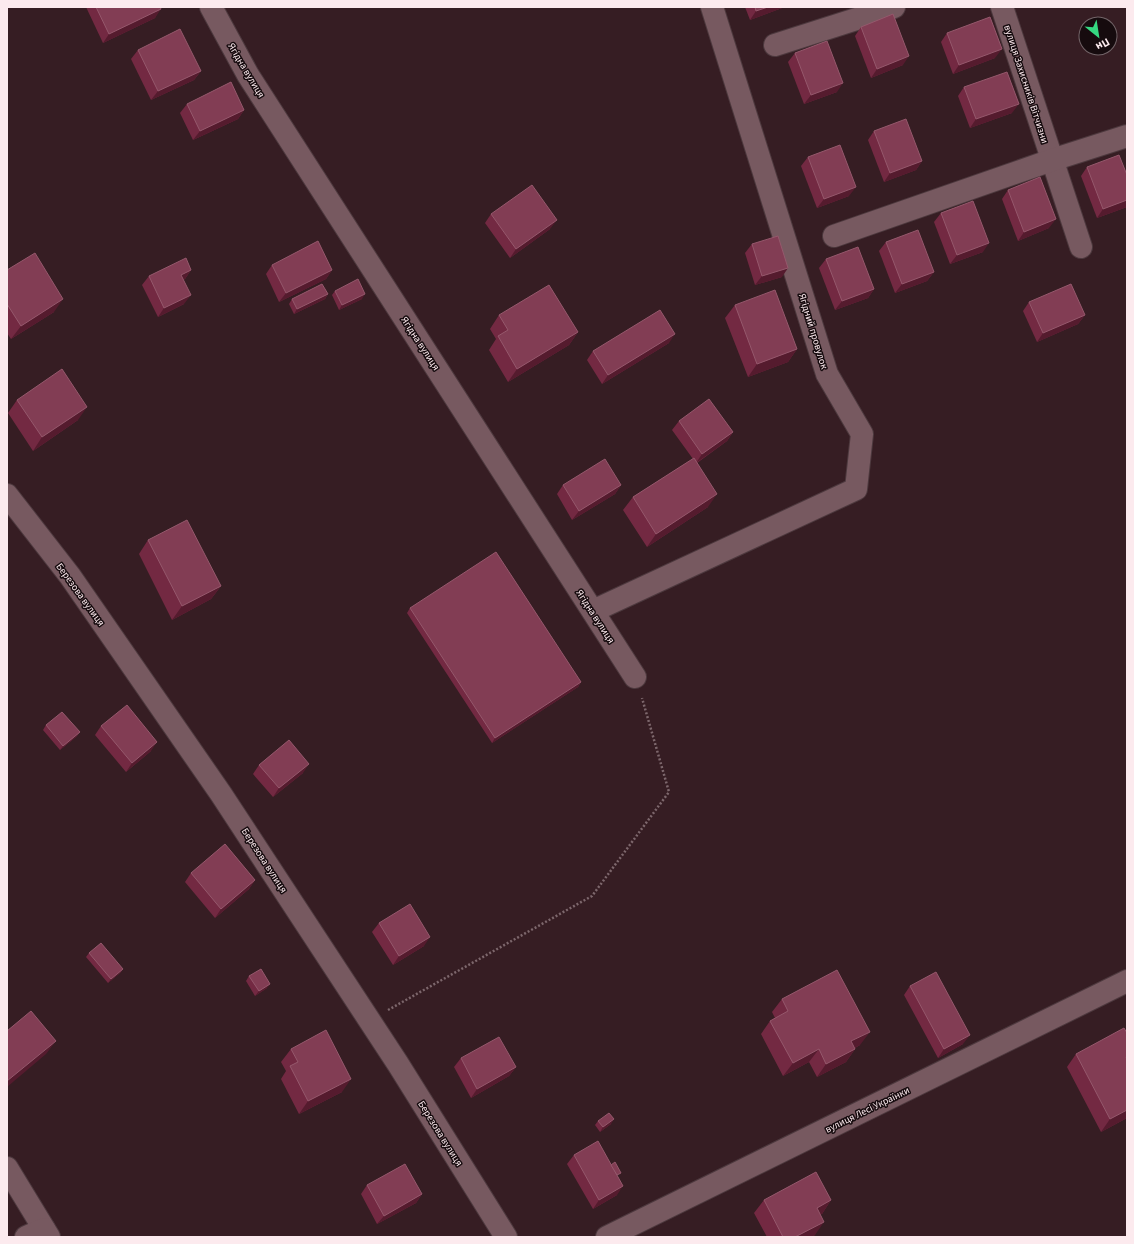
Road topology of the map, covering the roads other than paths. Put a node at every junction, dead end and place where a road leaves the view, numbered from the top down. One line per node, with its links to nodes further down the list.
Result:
1 (211, 7): 11 (street, Ягідна вулиця)
2 (712, 7): 11 (street, Ягідний провулок)
3 (894, 7): 5 (street)
4 (1002, 7): 7 (street, вулиця Захисників Вітчизни)
5 (775, 45)
6 (1127, 136): 7 (street)
7 (1052, 160): 8 (street); 9 (street, вулиця Захисників Вітчизни)
8 (834, 236)
9 (1081, 248)
10 (7, 495): 16 (street, Березова вулиця)
11 (593, 611): 12 (street, Ягідна вулиця)
12 (635, 677)
13 (1127, 982): 17 (street, вулиця Лесі Українки)
14 (7, 1168): 15 (street)
15 (40, 1234)
16 (506, 1237)
17 (607, 1237)

